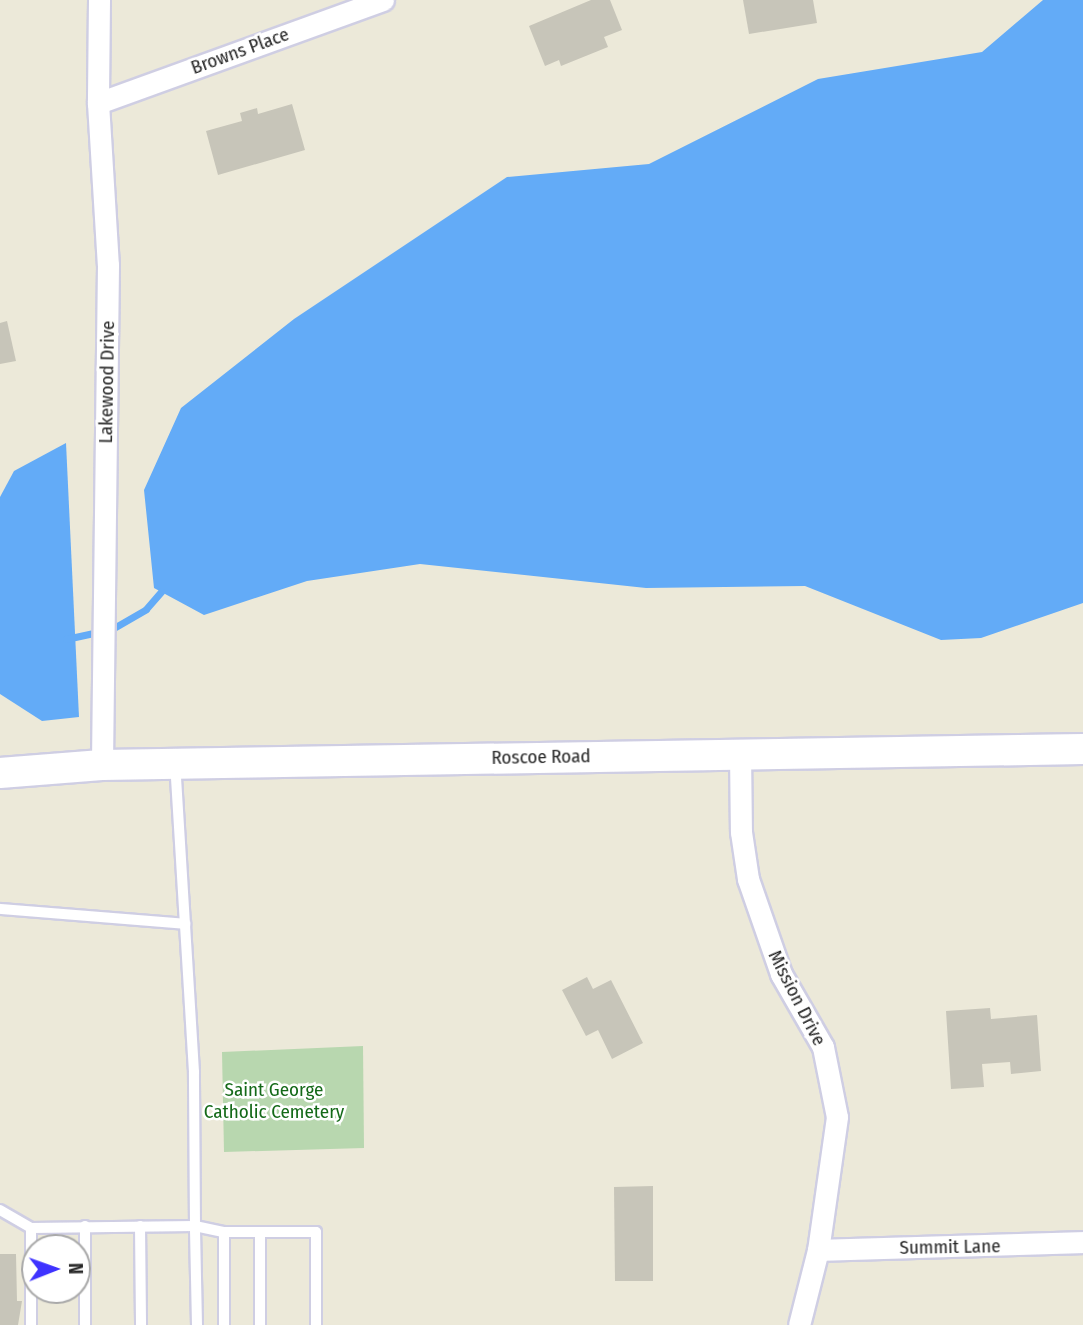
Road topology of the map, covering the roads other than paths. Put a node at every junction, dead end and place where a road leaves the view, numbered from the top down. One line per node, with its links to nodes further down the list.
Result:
1 (99, 0): 3 (street, Lakewood Drive)
2 (383, 0): 3 (street, Browns Place)
3 (98, 103): 7 (street, Lakewood Drive)
4 (1083, 749): 5 (main road, Roscoe Road)
5 (740, 754): 6 (main road, Roscoe Road); 19 (street, Mission Drive)
6 (175, 764): 7 (main road, Roscoe Road); 10 (lane)
7 (102, 765): 8 (main road, Roscoe Road)
8 (0, 773)
9 (0, 909): 10 (lane)
10 (185, 924): 14 (lane)
11 (0, 1210): 15 (lane)
12 (85, 1226): 13 (lane); 15 (lane); 21 (lane)
13 (139, 1226): 14 (lane); 22 (lane)
14 (195, 1226): 16 (lane); 23 (lane)
15 (31, 1227): 20 (lane)
16 (225, 1232): 17 (lane); 24 (lane)
17 (260, 1232): 25 (lane); 26 (lane)
18 (1083, 1242): 19 (street, Summit Lane)
19 (818, 1250): 27 (street, Mission Drive)
20 (31, 1325)
21 (85, 1325)
22 (141, 1325)
23 (197, 1325)
24 (224, 1325)
25 (260, 1325)
26 (316, 1325)
27 (799, 1325)

